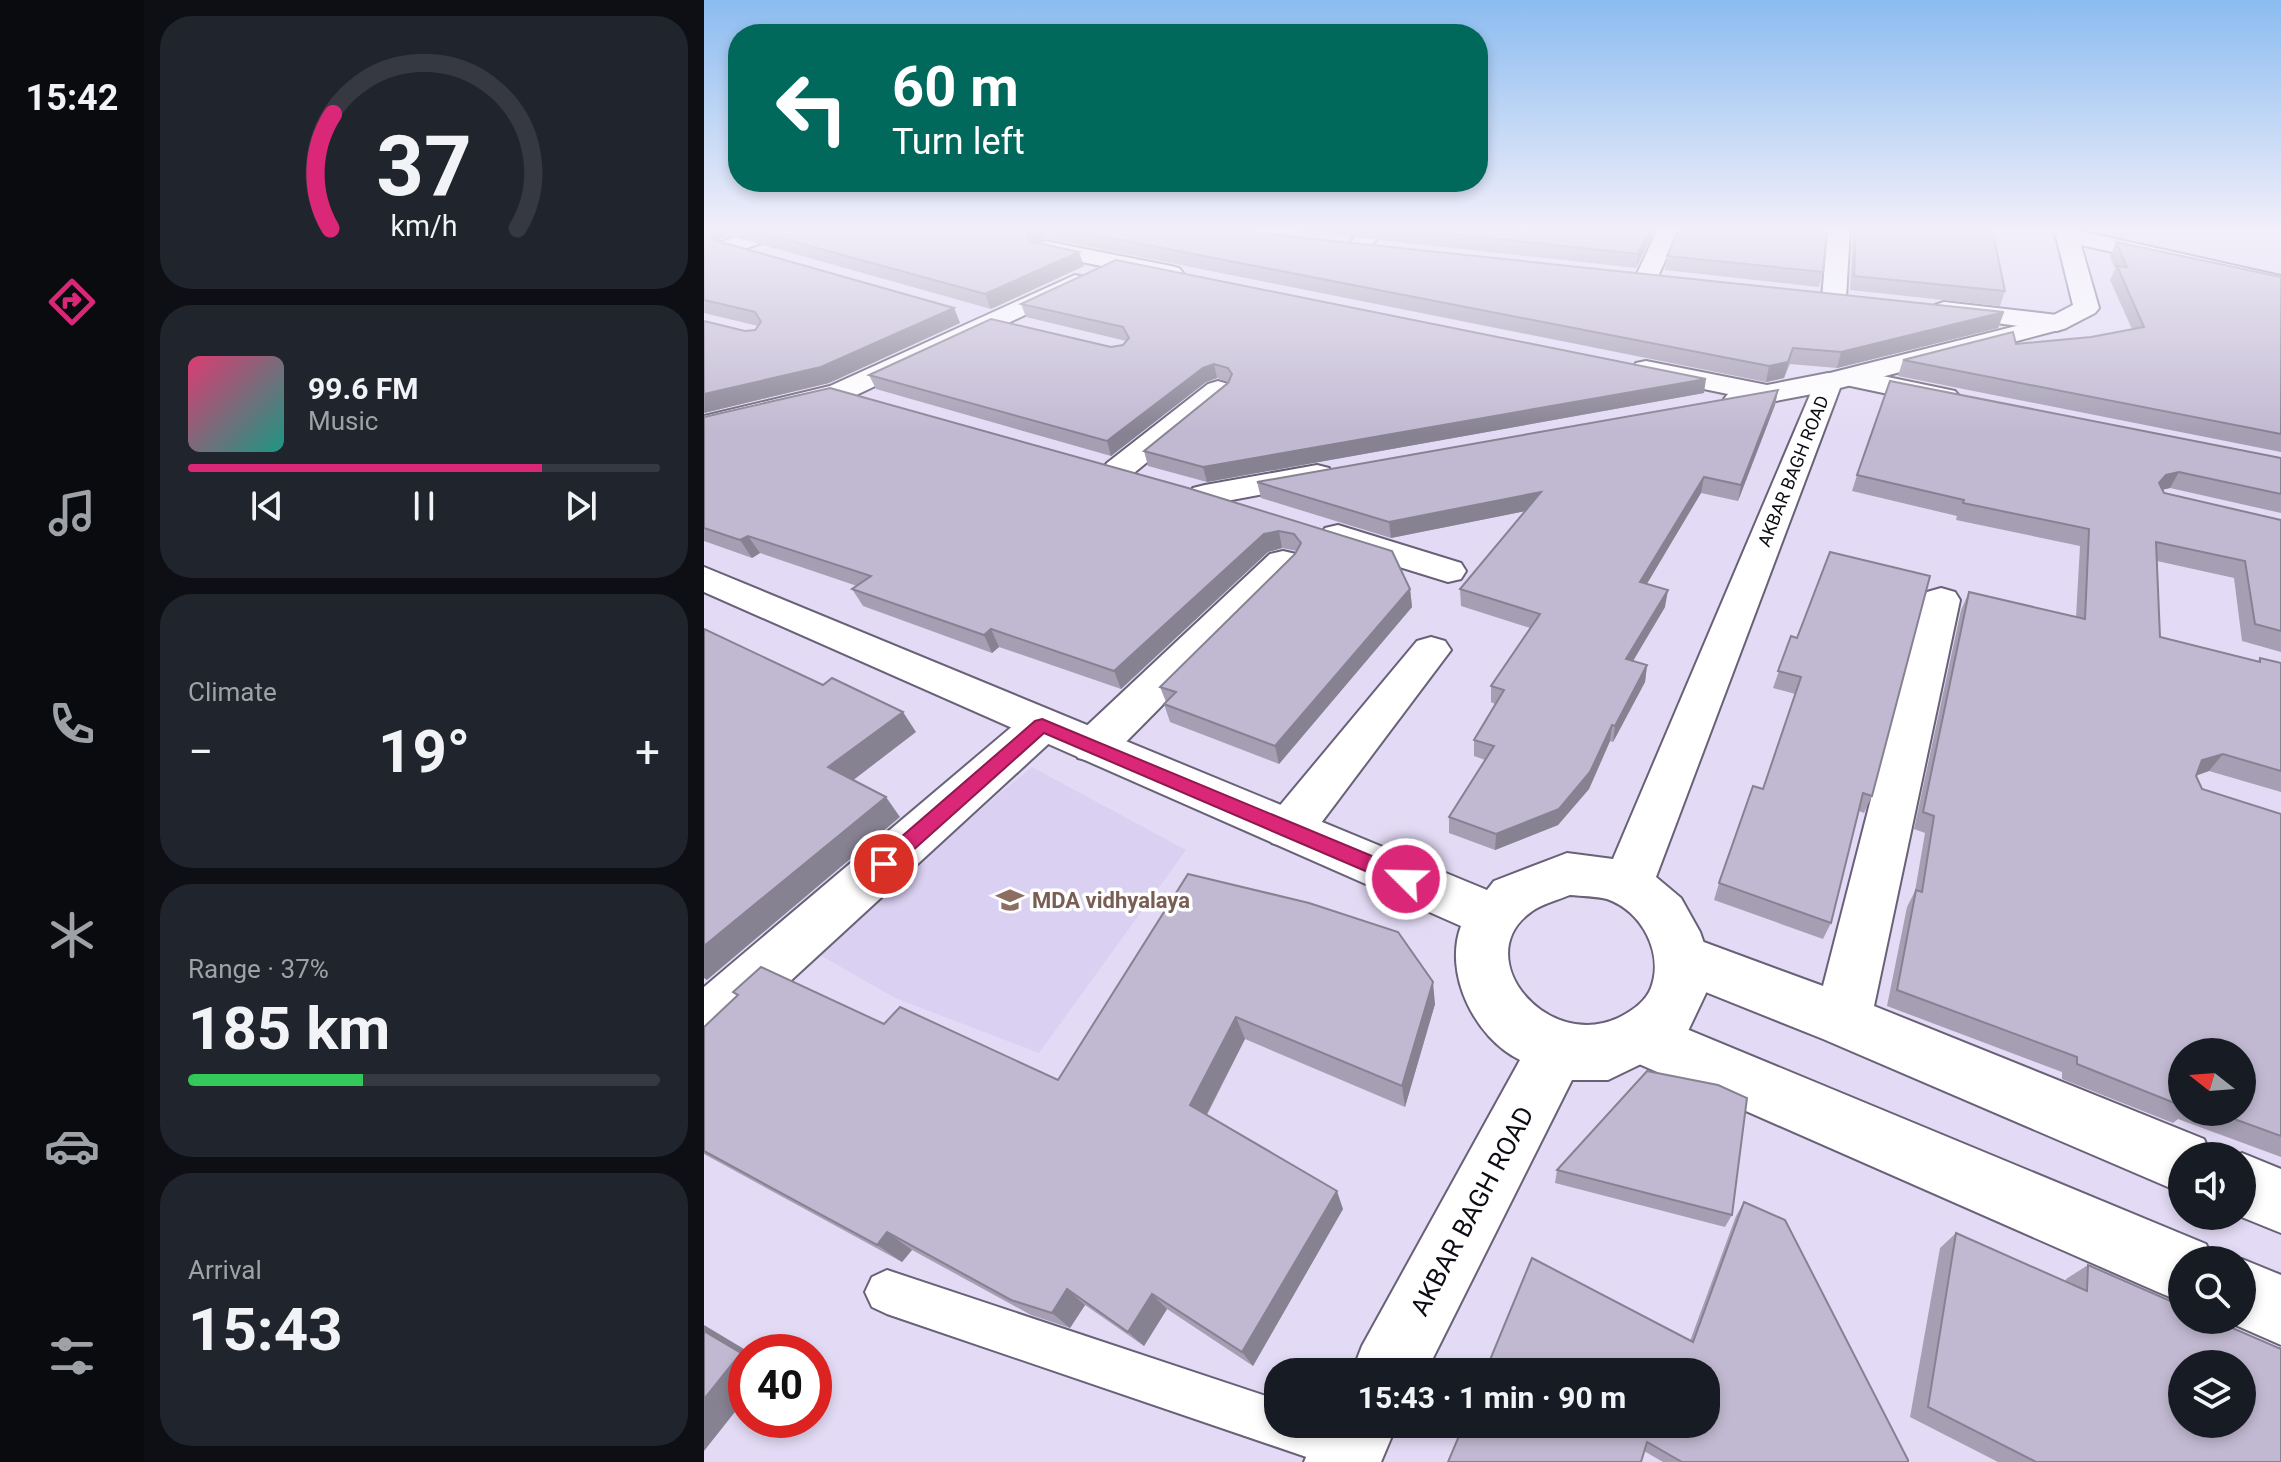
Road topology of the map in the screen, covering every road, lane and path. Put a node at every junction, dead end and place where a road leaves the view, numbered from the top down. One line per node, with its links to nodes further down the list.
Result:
1 (1043, 296): 7 (street)
2 (1826, 296): 4 (street)
3 (2082, 296): 8 (street, AKBAR BAGH ROAD)
4 (1863, 301)
5 (1923, 308): 8 (street)
6 (961, 311): 7 (street)
7 (992, 320): 9 (street); 13 (street)
8 (2057, 323): 11 (street, AKBAR BAGH ROAD)
9 (1033, 330)
10 (1628, 365): 14 (street)
11 (1839, 380): 14 (street); 15 (street); 29 (street, AKBAR BAGH ROAD)
12 (1218, 390): 20 (street)
13 (840, 392): 16 (street); 18 (street)
14 (1769, 394): 17 (street)
15 (1972, 403)
16 (884, 404)
17 (1691, 408)
18 (704, 425)
19 (1346, 470): 20 (street)
20 (1147, 478): 22 (street)
21 (1283, 562): 27 (street)
22 (1448, 571)
23 (706, 581): 26 (street)
24 (1941, 600): 32 (street)
25 (1431, 650): 28 (street)
26 (1042, 725): 27 (street); 33 (street)
27 (1094, 746): 28 (street)
28 (1289, 829): 30 (street)
29 (1627, 886): 30 (street); 31 (street)
30 (1493, 916): 35 (street)
31 (1682, 958): 32 (street); 34 (street)
32 (1843, 1020): 36 (street)
33 (704, 1023)
34 (1643, 1038): 35 (street); 39 (street)
35 (1557, 1050): 43 (street, AKBAR BAGH ROAD)
36 (2168, 1155)
37 (2256, 1191): 38 (street)
38 (2281, 1201)
39 (2168, 1262)
40 (887, 1292): 44 (lane)
41 (2256, 1299): 42 (street)
42 (2281, 1310)
43 (1395, 1358)
44 (1264, 1419)
45 (1328, 1438): 46 (lane)
46 (1350, 1444)

